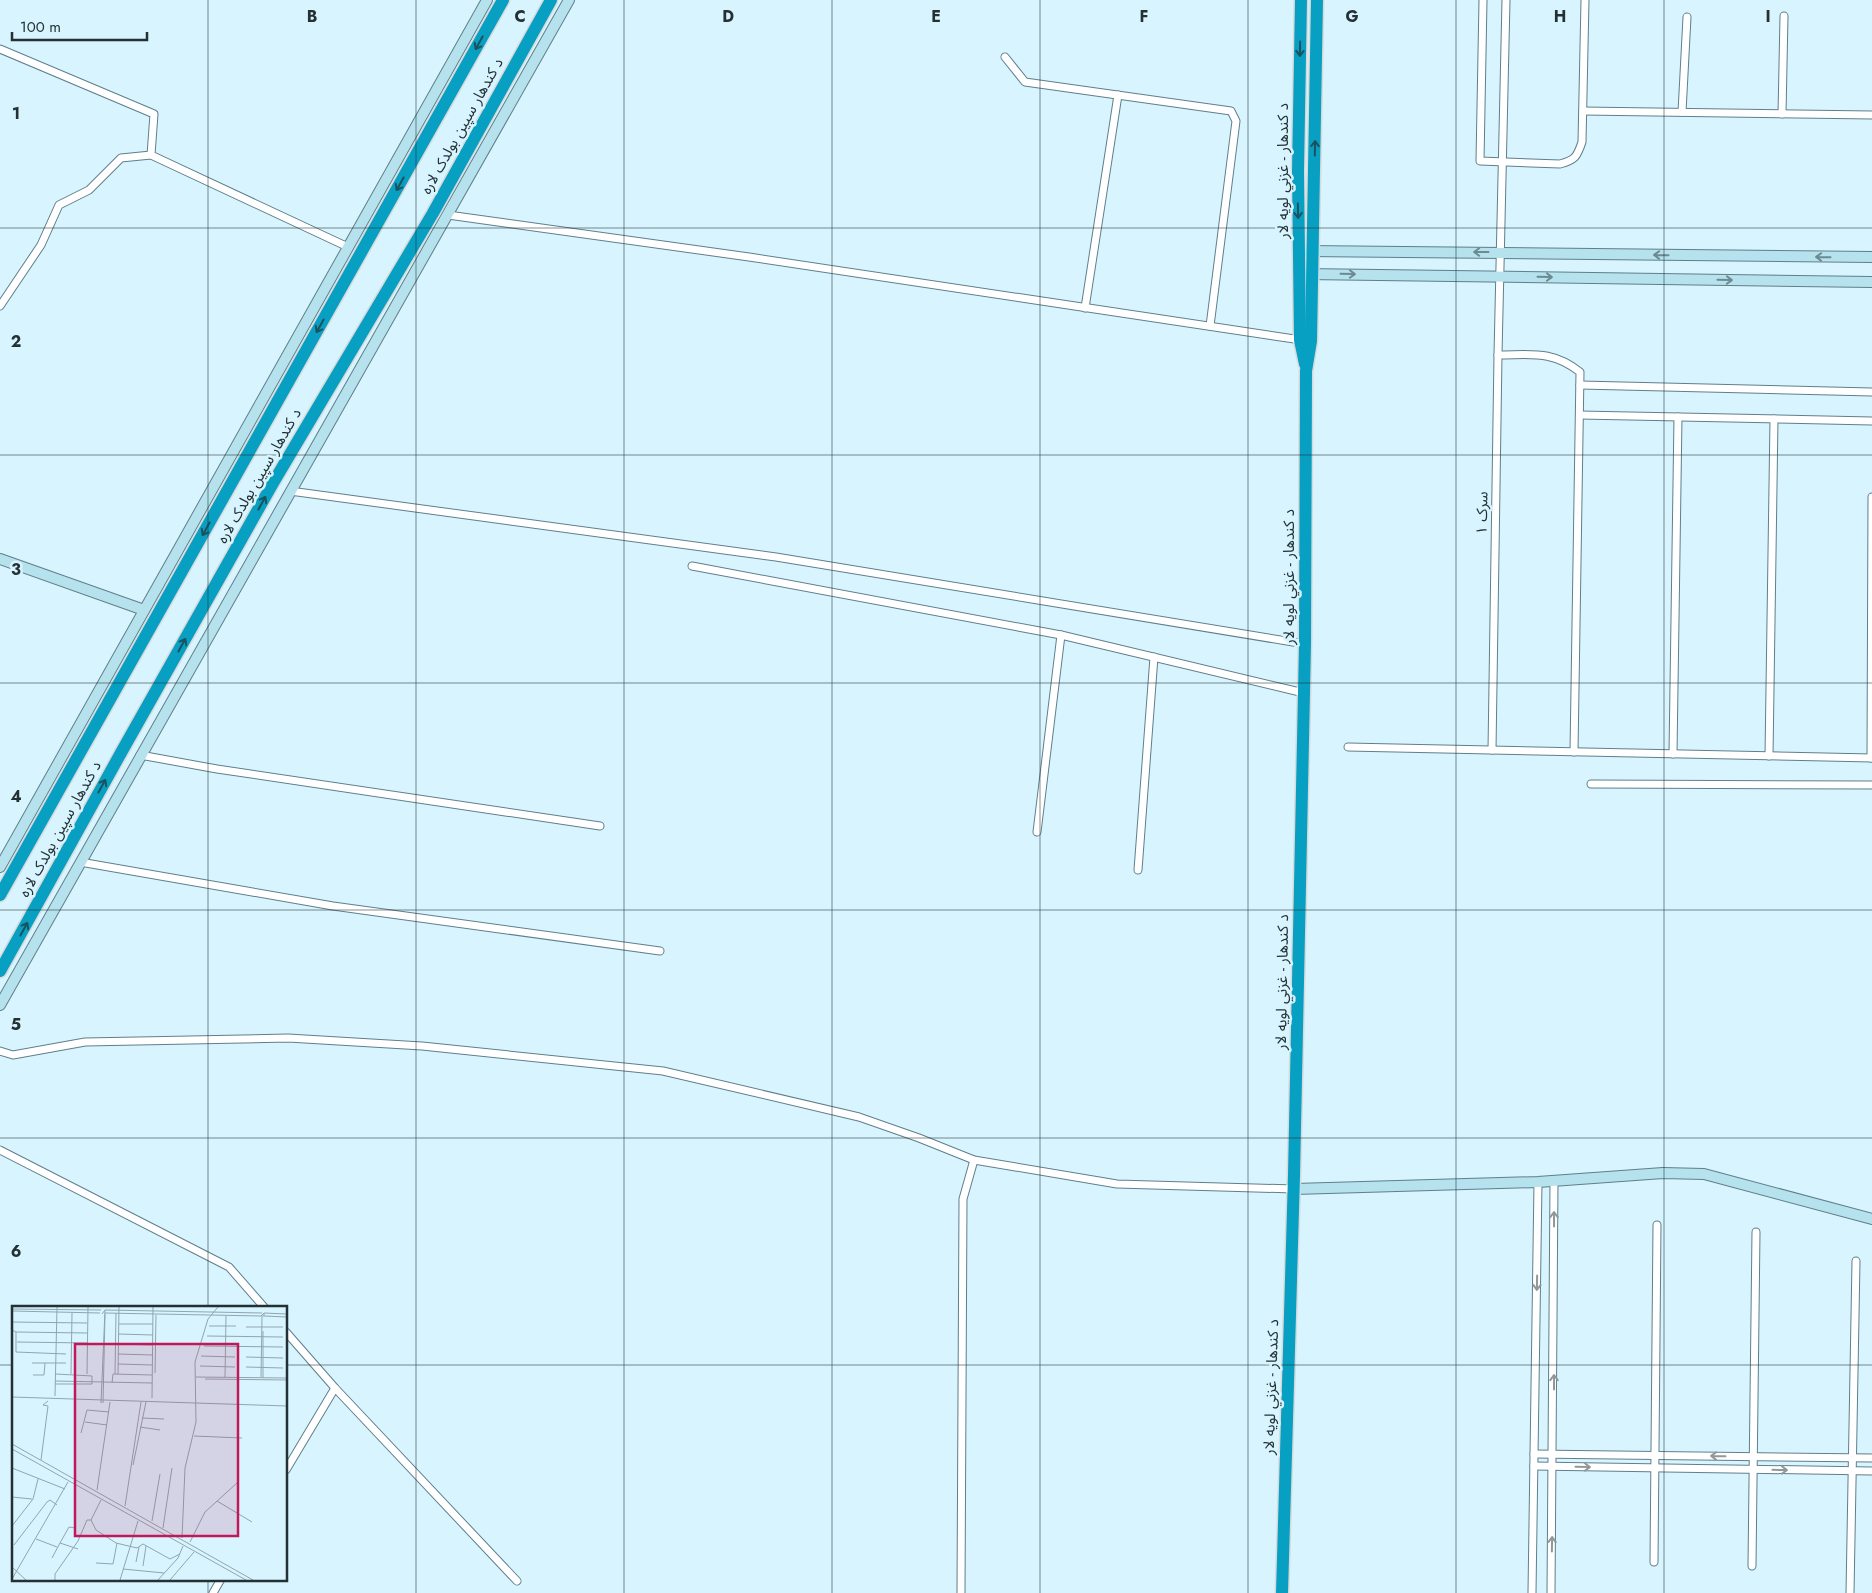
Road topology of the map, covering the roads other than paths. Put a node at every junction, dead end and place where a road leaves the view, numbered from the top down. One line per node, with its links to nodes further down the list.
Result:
1 (487, 0): 22 (street)
2 (503, 0): 65 (highway, د کندهار سپین بولدک لاره, one-way to 65)
3 (551, 0): 67 (highway, د کندهار سپین بولدک لاره, one-way to 3)
4 (569, 0): 21 (street)
5 (1302, 0): 23 (highway, د کندهار - غزني لويه لار, one-way to 23)
6 (1317, 0): 24 (highway, د کندهار - غزني لويه لار, one-way to 6)
7 (1482, 0): 20 (street)
8 (1506, 0): 20 (street, سرک ۱)
9 (1585, 0): 15 (street)
10 (1784, 16): 17 (street)
11 (1687, 17): 16 (street)
12 (0, 49): 19 (street)
13 (1005, 57): 14 (street)
14 (1118, 95): 32 (street); 33 (street)
15 (1583, 110): 16 (street); 20 (street)
16 (1682, 112): 17 (street)
17 (1782, 114): 18 (street)
18 (1872, 115)
19 (151, 155): 22 (street); 31 (street)
20 (1503, 162): 25 (street, سرک ۱)
21 (448, 215): 32 (street); 42 (street)
22 (348, 247): 46 (street)
23 (1299, 251): 24 (street); 27 (highway, د کندهار - غزني لويه لار)
24 (1313, 251): 25 (street, one-way to 24); 28 (highway, د کندهار - غزني لويه لار)
25 (1500, 252): 26 (street, one-way to 25); 29 (street, سرک ۱)
26 (1872, 257)
27 (1299, 274): 28 (street); 34 (highway, د کندهار - غزني لويه لار)
28 (1312, 274): 29 (street, one-way to 29); 34 (highway, د کندهار - غزني لويه لار)
29 (1500, 276): 30 (street, one-way to 30); 35 (street, سرک ۱)
30 (1872, 282)
31 (0, 306)
32 (1085, 308): 33 (street)
33 (1210, 326): 34 (street)
34 (1306, 341): 48 (highway, د کندهار - غزني لويه لار)
35 (1498, 355): 36 (street); 52 (street, سرک ۱)
36 (1580, 385): 37 (street); 38 (street)
37 (1872, 392)
38 (1580, 415): 39 (street); 53 (street)
39 (1678, 417): 40 (street); 54 (street)
40 (1774, 419): 41 (street); 56 (street)
41 (1872, 421)
42 (290, 491): 48 (street); 55 (street)
43 (1872, 497): 57 (street)
44 (0, 560): 46 (street)
45 (692, 566): 47 (street)
46 (144, 610): 63 (street)
47 (1061, 635): 49 (street); 61 (street)
48 (1305, 644): 50 (highway, د کندهار - غزني لويه لار)
49 (1154, 657): 50 (street); 64 (street)
50 (1304, 693): 74 (highway, د کندهار - غزني لويه لار)
51 (1348, 747): 52 (street)
52 (1492, 750): 53 (street)
53 (1574, 752): 54 (street)
54 (1673, 754): 56 (street)
55 (140, 755): 60 (street); 62 (street)
56 (1770, 756): 57 (street)
57 (1872, 758)
58 (1591, 784): 59 (street)
59 (1872, 785)
60 (600, 826)
61 (1037, 832)
62 (80, 862): 66 (street); 68 (street)
63 (0, 867)
64 (1138, 870)
65 (0, 895)
66 (660, 951)
67 (0, 971)
68 (0, 1005)
69 (0, 1051): 71 (street)
70 (0, 1150): 79 (street)
71 (974, 1160): 74 (street); 100 (street)
72 (1554, 1181): 73 (street); 75 (street); 83 (street, one-way to 72)
73 (1538, 1182): 74 (street); 82 (street, one-way to 82)
74 (1294, 1188): 101 (highway, د کندهار - غزني لويه لار)
75 (1872, 1219)
76 (1657, 1225): 84 (street)
77 (1756, 1232): 85 (street)
78 (1856, 1261): 86 (street)
79 (263, 1306)
80 (288, 1334): 81 (street)
81 (335, 1388): 89 (street); 98 (street)
82 (1534, 1454): 83 (street); 88 (street)
83 (1553, 1454): 84 (street); 90 (street)
84 (1656, 1456): 85 (street, one-way to 84); 91 (street)
85 (1752, 1457): 86 (street); 92 (street)
86 (1852, 1458): 87 (street); 93 (street)
87 (1872, 1458)
88 (1534, 1466): 90 (street); 102 (street)
89 (288, 1467)
90 (1553, 1467): 91 (street, one-way to 91); 103 (street, one-way to 90)
91 (1655, 1468): 92 (street); 95 (street)
92 (1752, 1470): 93 (street, one-way to 93); 96 (street)
93 (1852, 1471): 94 (street); 104 (street)
94 (1872, 1472)
95 (1654, 1562)
96 (1752, 1566)
97 (220, 1580): 99 (street)
98 (517, 1581)
99 (213, 1593)
100 (961, 1593)
101 (1282, 1593)
102 (1532, 1593)
103 (1551, 1593)
104 (1850, 1593)

